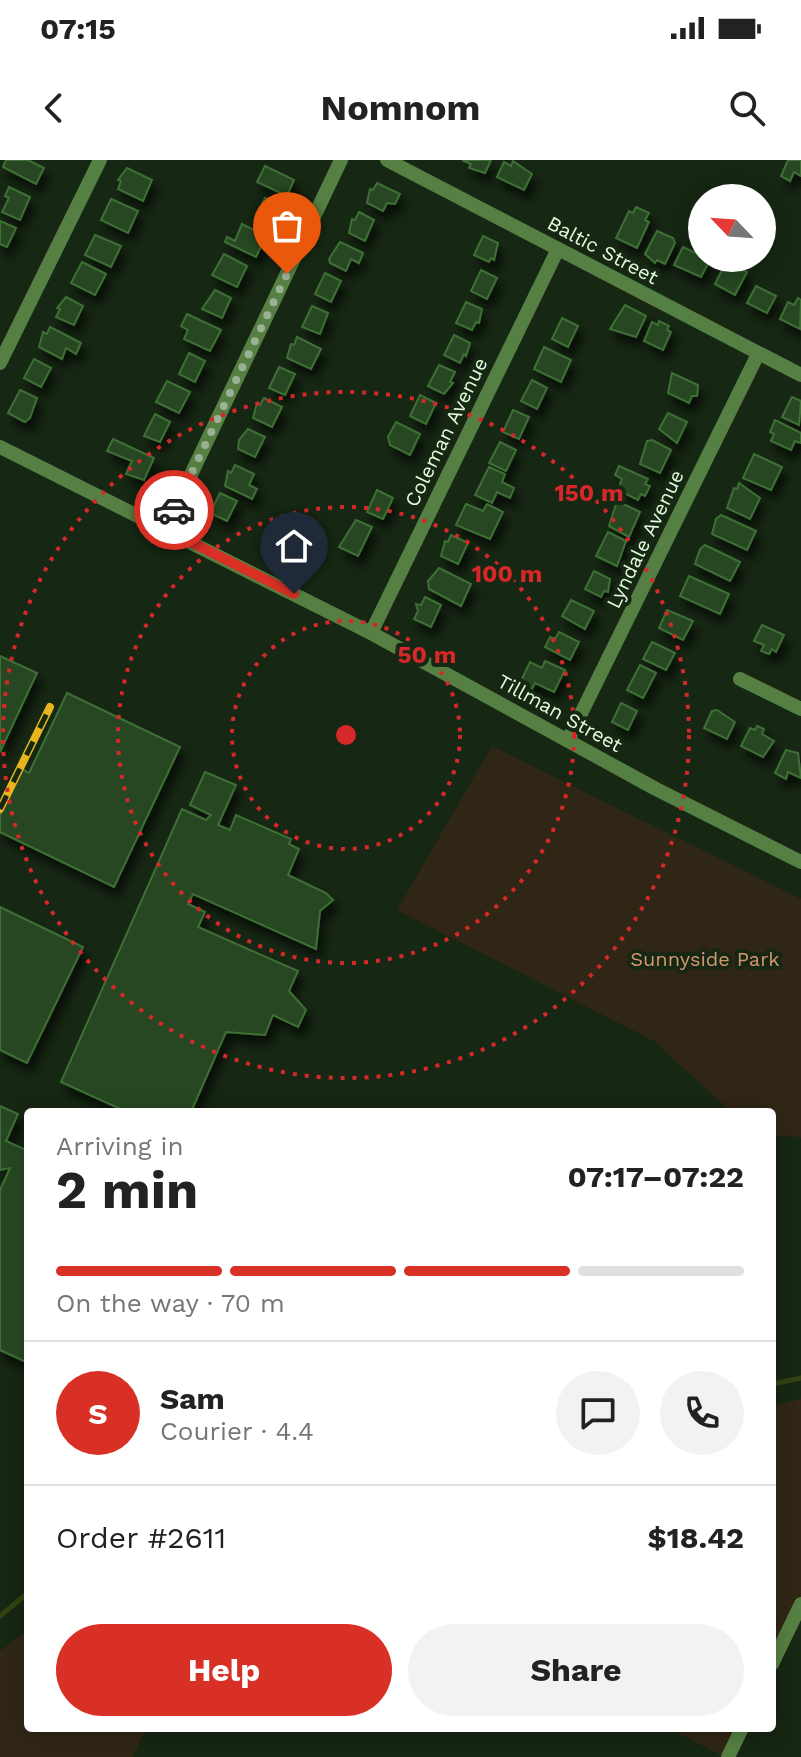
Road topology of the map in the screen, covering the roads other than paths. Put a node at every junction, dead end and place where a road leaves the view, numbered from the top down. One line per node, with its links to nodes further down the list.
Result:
1 (100, 160): 6 (street)
2 (341, 160): 9 (street)
3 (387, 160): 4 (street, Baltic Street)
4 (558, 249): 5 (street, Baltic Street); 10 (street, Coleman Avenue)
5 (758, 354): 7 (street, Baltic Street); 13 (street, Lyndale Avenue)
6 (0, 363)
7 (801, 375)
8 (0, 447): 9 (street, Tillman Street)
9 (165, 529): 10 (street, Tillman Street)
10 (371, 633): 13 (street, Tillman Street)
11 (740, 679): 12 (street)
12 (801, 709)
13 (568, 740): 14 (street, Tillman Street)
14 (801, 862)
15 (801, 1604): 16 (street)
16 (776, 1656)
17 (740, 1732): 18 (street)
18 (728, 1757)

